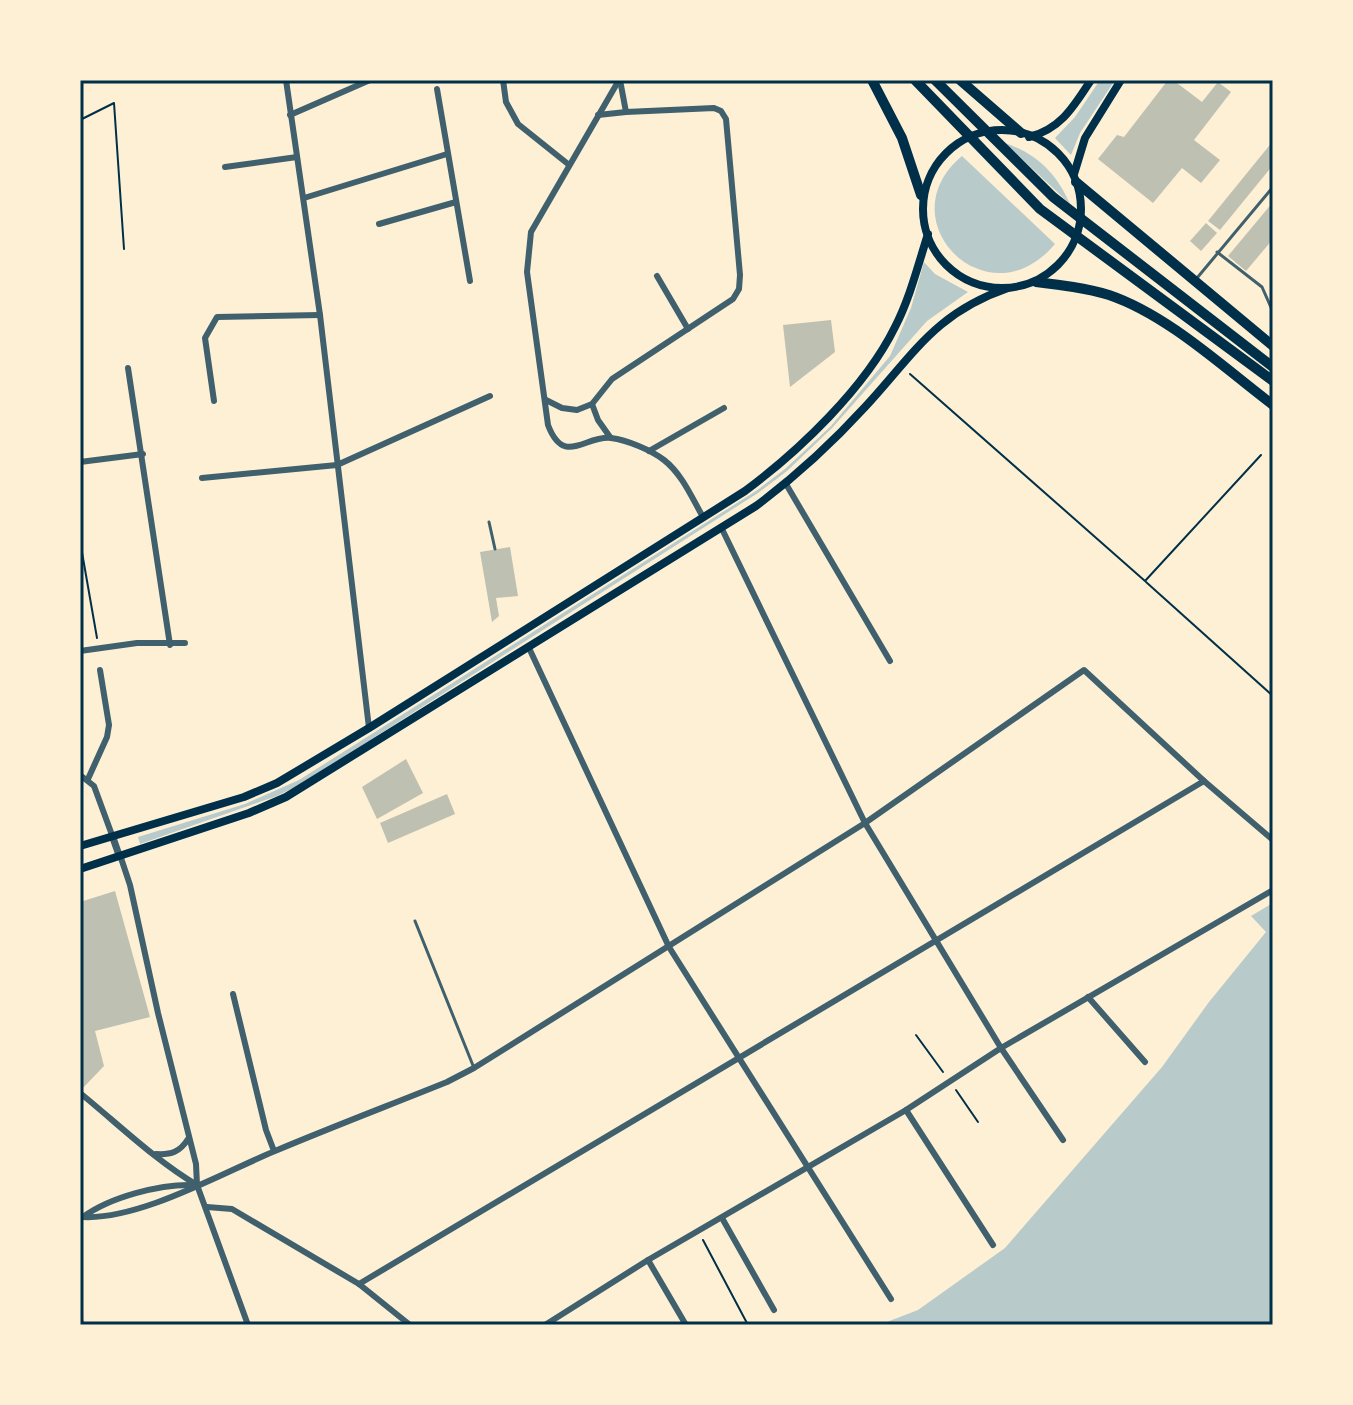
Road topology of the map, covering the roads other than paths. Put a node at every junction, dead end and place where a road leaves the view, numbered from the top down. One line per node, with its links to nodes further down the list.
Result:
1 (286, 80): 13 (street)
2 (370, 80): 13 (street)
3 (503, 80): 18 (street)
4 (619, 80): 12 (street); 14 (street)
5 (872, 80): 22 (highway)
6 (915, 80): 39 (highway)
7 (935, 80): 37 (highway)
8 (1091, 80): 15 (main road)
9 (1121, 80): 20 (main road)
10 (967, 82): 15 (highway)
11 (437, 89): 16 (street)
12 (626, 112): 14 (street); 35 (street)
13 (290, 115): 17 (street)
14 (598, 115): 18 (street)
15 (1025, 135): 20 (main road); 22 (main road)
16 (447, 154): 23 (street); 24 (street)
17 (297, 157): 19 (street); 23 (street)
18 (568, 164): 41 (street)
19 (225, 167)
20 (1075, 178): 30 (highway); 31 (main road)
21 (1273, 187): 27 (lane)
22 (921, 195): 26 (main road)
23 (304, 198): 34 (street)
24 (456, 202): 25 (street); 29 (street)
25 (379, 224)
26 (928, 234): 32 (main road); 53 (main road)
27 (1217, 251): 30 (lane); 33 (lane)
28 (657, 276): 35 (street)
29 (470, 281)
30 (1194, 281): 36 (highway)
31 (1036, 282): 32 (main road); 44 (highway)
32 (1008, 288): 52 (main road)
33 (1273, 312)
34 (320, 315): 42 (street); 50 (street)
35 (688, 329): 43 (street)
36 (1273, 346)
37 (1273, 367)
38 (128, 368): 48 (street)
39 (1273, 381)
40 (490, 396): 50 (street)
41 (546, 400): 43 (street); 46 (street)
42 (214, 401)
43 (592, 404): 46 (street)
44 (1273, 405)
45 (724, 408): 47 (street)
46 (610, 437): 47 (street)
47 (649, 451): 53 (street)
48 (143, 454): 49 (street); 58 (street)
49 (80, 462)
50 (337, 465): 51 (street); 63 (street)
51 (202, 478)
52 (786, 484): 55 (main road); 61 (street)
53 (703, 517): 63 (main road)
54 (489, 522): 56 (lane)
55 (721, 527): 59 (main road); 67 (street)
56 (495, 549)
57 (185, 643): 58 (street)
58 (170, 645): 60 (street)
59 (529, 648): 71 (main road); 76 (street)
60 (80, 651)
61 (890, 661)
62 (100, 670): 65 (street)
63 (369, 728): 68 (main road)
64 (80, 775): 65 (street)
65 (88, 779): 68 (street)
66 (1204, 781): 67 (street); 69 (street); 75 (street)
67 (865, 823): 75 (street); 76 (street)
68 (112, 835): 70 (main road); 71 (street)
69 (1273, 840)
70 (80, 846)
71 (119, 855): 72 (main road); 85 (street)
72 (80, 869)
73 (1273, 890): 78 (street)
74 (415, 921): 82 (lane)
75 (935, 940): 79 (street); 80 (street)
76 (669, 947): 80 (street); 82 (street)
77 (233, 994): 87 (street)
78 (1088, 997): 79 (street); 81 (street)
79 (1001, 1048): 84 (street); 86 (street)
80 (740, 1059): 89 (street); 96 (street)
81 (1145, 1062)
82 (474, 1068): 87 (street)
83 (80, 1093): 88 (street)
84 (906, 1110): 89 (street); 94 (street)
85 (188, 1139): 88 (street); 90 (street)
86 (1063, 1140)
87 (274, 1151): 90 (street)
88 (156, 1154): 90 (street)
89 (809, 1168): 93 (street); 97 (street)
90 (197, 1185): 91 (street); 92 (street); 92 (street)
91 (207, 1207): 96 (street); 99 (street)
92 (82, 1217)
93 (722, 1218): 95 (street); 98 (street)
94 (993, 1245)
95 (648, 1260): 101 (street); 102 (street)
96 (359, 1284): 100 (street)
97 (891, 1299)
98 (774, 1310)
99 (248, 1325)
100 (410, 1325)
101 (545, 1325)
102 (686, 1325)

